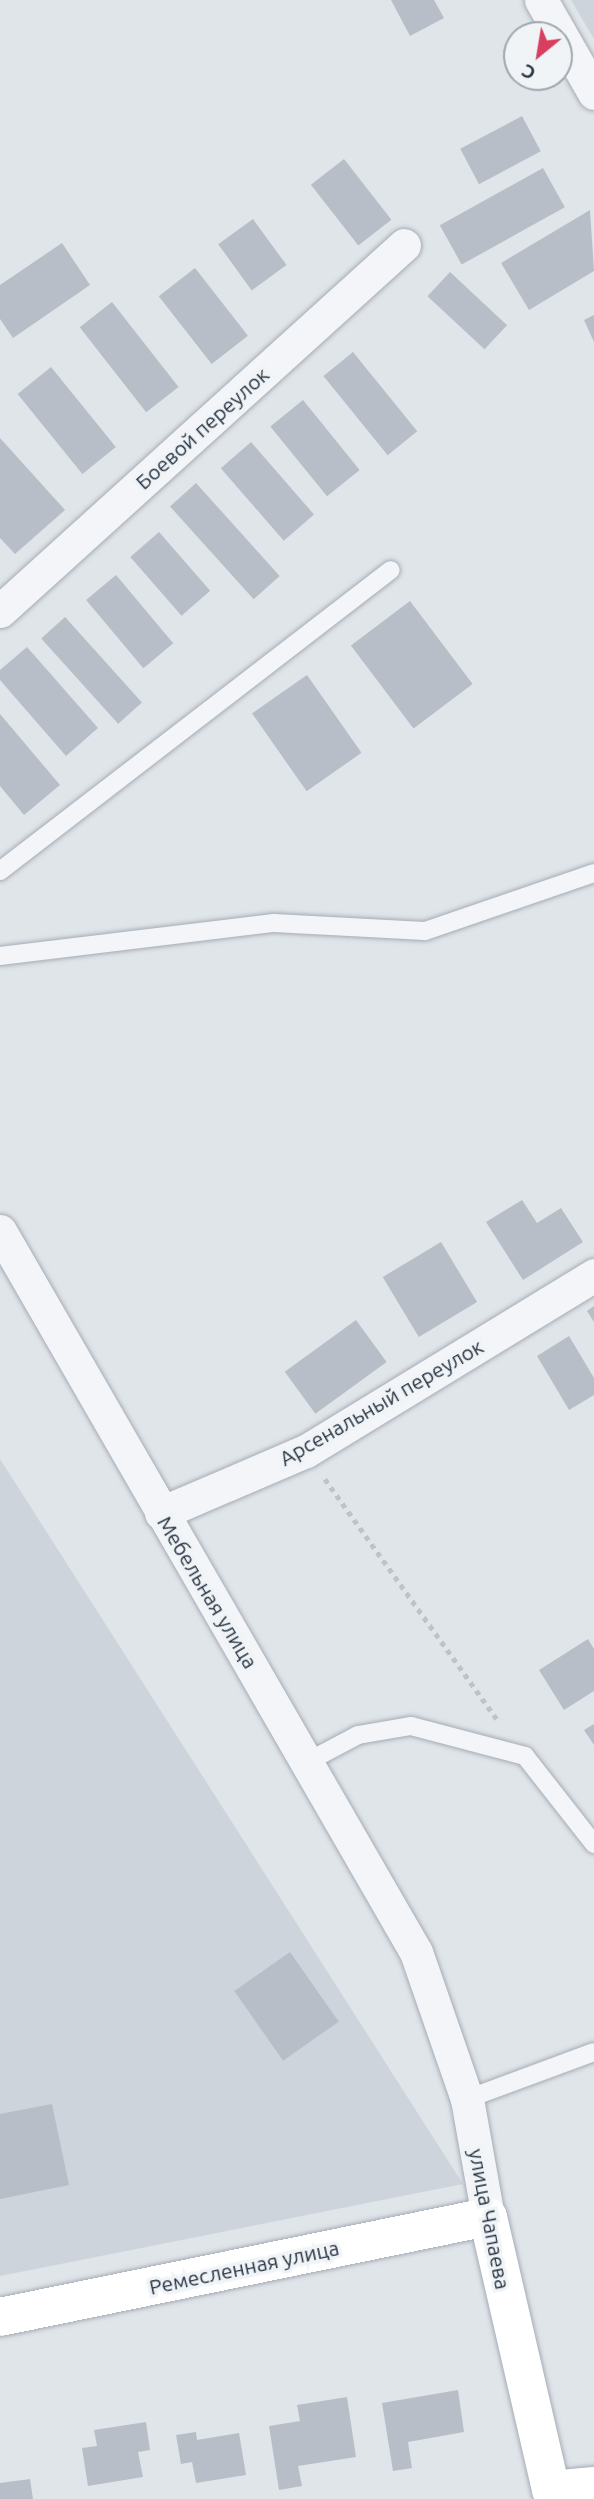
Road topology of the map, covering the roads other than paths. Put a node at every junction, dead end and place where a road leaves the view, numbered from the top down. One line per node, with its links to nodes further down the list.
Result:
1 (541, 0): 2 (street)
2 (594, 93)
3 (404, 245): 5 (street, Боевой переулок)
4 (391, 570): 6 (lane)
5 (0, 611)
6 (0, 871)
7 (594, 873): 8 (lane)
8 (0, 956)
9 (0, 1231): 11 (street, Мебельная улица)
10 (594, 1275): 11 (street, Арсенальный переулок)
11 (161, 1513): 12 (street, Мебельная улица)
12 (309, 1761): 13 (lane); 14 (street, Мебельная улица)
13 (594, 1844)
14 (416, 1952): 16 (street, улица Чапаева)
15 (594, 2052): 16 (lane)
16 (467, 2099): 17 (street, улица Чапаева)
17 (488, 2217): 18 (street, Ремесленная улица); 20 (street, улица Чапаева)
18 (0, 2317)
19 (594, 2486): 20 (street)
20 (547, 2495)

